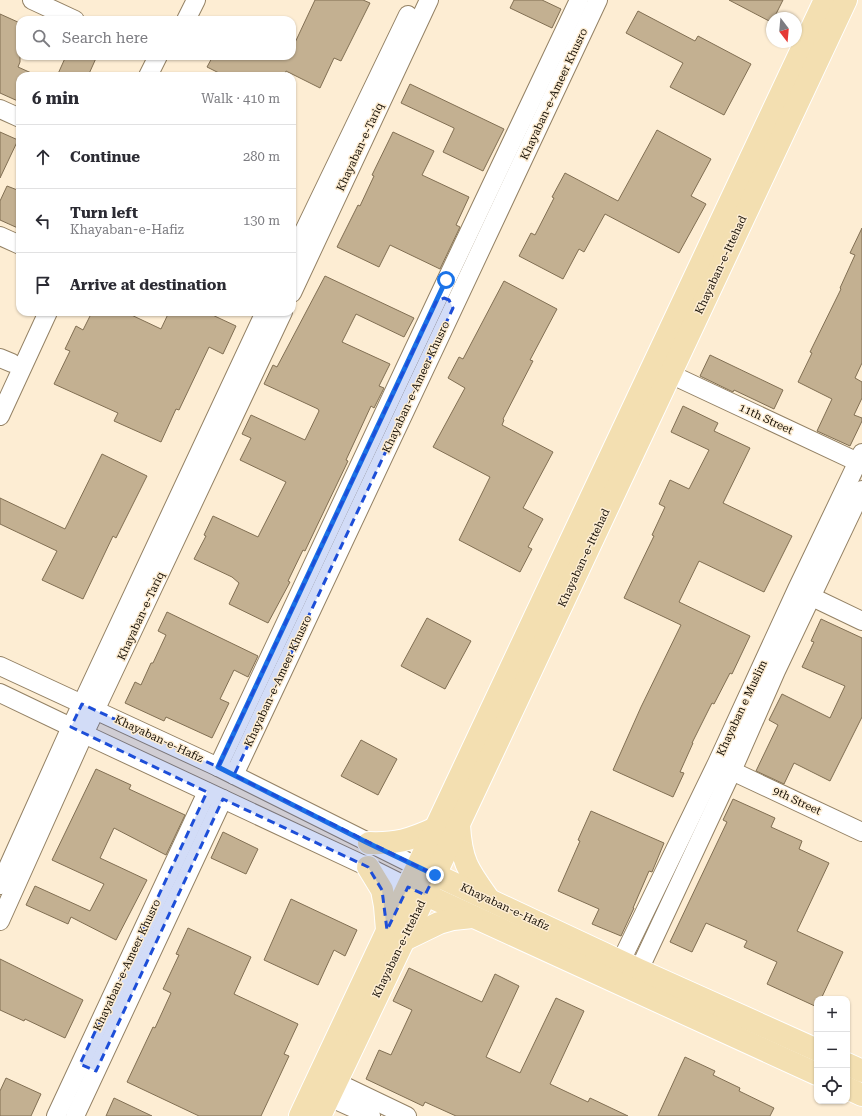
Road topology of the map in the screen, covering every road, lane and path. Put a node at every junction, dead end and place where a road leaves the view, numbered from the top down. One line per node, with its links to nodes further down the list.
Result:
1 (32, 0): 10 (street)
2 (183, 0): 11 (street)
3 (196, 0): 12 (street)
4 (415, 0): 13 (street, Khayaban-e-Tariq)
5 (429, 0): 13 (street, Khayaban-e-Tariq)
6 (579, 0): 23 (street, Khayaban-e-Ameer Khusro)
7 (598, 0): 25 (street, Khayaban-e-Ameer Khusro)
8 (825, 0): 53 (main road, Khayaban-e-Ittehad)
9 (846, 0): 35 (main road, Khayaban-e-Ittehad)
10 (66, 16)
11 (176, 16)
12 (188, 16)
13 (407, 31): 22 (street, Khayaban-e-Tariq); 24 (street, Khayaban-e-Tariq)
14 (157, 60): 16 (street)
15 (159, 60): 17 (street)
16 (150, 72)
17 (160, 72)
18 (0, 109): 19 (street)
19 (16, 116)
20 (0, 236): 21 (street)
21 (16, 243)
22 (296, 248)
23 (446, 280): 25 (street); 26 (street, Khayaban-e-Ameer Khusro)
24 (296, 285)
25 (463, 288): 27 (street, Khayaban-e-Ameer Khusro)
26 (436, 302): 27 (street); 48 (street, Khayaban-e-Ameer Khusro)
27 (453, 308): 50 (street, Khayaban-e-Ameer Khusro)
28 (34, 316): 32 (street)
29 (46, 316): 38 (street)
30 (263, 316): 33 (street, Khayaban-e-Tariq)
31 (281, 316): 34 (street, Khayaban-e-Tariq)
32 (6, 360): 36 (street)
33 (239, 366): 34 (street); 37 (street, Khayaban-e-Tariq)
34 (256, 370): 37 (street, Khayaban-e-Tariq)
35 (670, 374): 39 (street, 11th Street); 52 (main road, Khayaban-e-Ittehad)
36 (0, 389)
37 (238, 390): 46 (street, Khayaban-e-Tariq)
38 (0, 416)
39 (861, 460): 44 (street, Khayaban e Muslim)
40 (862, 490): 41 (street)
41 (812, 597): 42 (street); 44 (street)
42 (862, 621)
43 (0, 666): 46 (street, Khayaban-e-Hafiz)
44 (769, 668): 49 (street); 64 (street, Khayaban e Muslim)
45 (0, 693): 47 (street, Khayaban-e-Hafiz)
46 (89, 707): 47 (street, Khayaban-e-Tariq); 48 (street, Khayaban-e-Hafiz)
47 (78, 730): 51 (street, Khayaban-e-Hafiz); 58 (street, Khayaban-e-Tariq); 62 (street, Khayaban-e-Tariq)
48 (218, 767): 50 (street, Khayaban-e-Hafiz)
49 (732, 771): 54 (street, 9th Street); 64 (street)
50 (234, 775): 55 (street, Khayaban-e-Hafiz)
51 (215, 796): 56 (street, Khayaban-e-Hafiz); 67 (street, Khayaban-e-Ameer Khusro)
52 (459, 825): 57 (main road, Khayaban-e-Ittehad); 60 (main road)
53 (436, 828): 55 (main road); 57 (main road, Khayaban-e-Ittehad)
54 (862, 832)
55 (368, 843): 57 (street, Khayaban-e-Hafiz)
56 (368, 867): 59 (street, Khayaban-e-Hafiz); 63 (main road)
57 (427, 871): 59 (main road, Khayaban-e-Ittehad); 60 (main road, Khayaban-e-Hafiz)
58 (0, 885)
59 (417, 891): 61 (main road, Khayaban-e-Hafiz); 63 (main road, Khayaban-e-Ittehad)
60 (490, 900): 64 (main road, Khayaban-e-Hafiz)
61 (472, 917): 63 (main road); 69 (main road, Khayaban-e-Hafiz)
62 (0, 920)
63 (396, 935): 72 (main road, Khayaban-e-Ittehad); 75 (main road, Khayaban-e-Ittehad)
64 (630, 966): 65 (main road, Khayaban-e-Hafiz)
65 (814, 1049)
66 (850, 1065): 68 (main road)
67 (88, 1068): 73 (street, Khayaban-e-Ameer Khusro); 74 (street, Khayaban-e-Ameer Khusro)
68 (862, 1071)
69 (814, 1073)
70 (850, 1089): 71 (main road)
71 (862, 1095)
72 (328, 1098): 76 (street); 77 (street)
73 (56, 1116)
74 (75, 1116)
75 (300, 1116)
76 (371, 1116)
77 (407, 1116)

